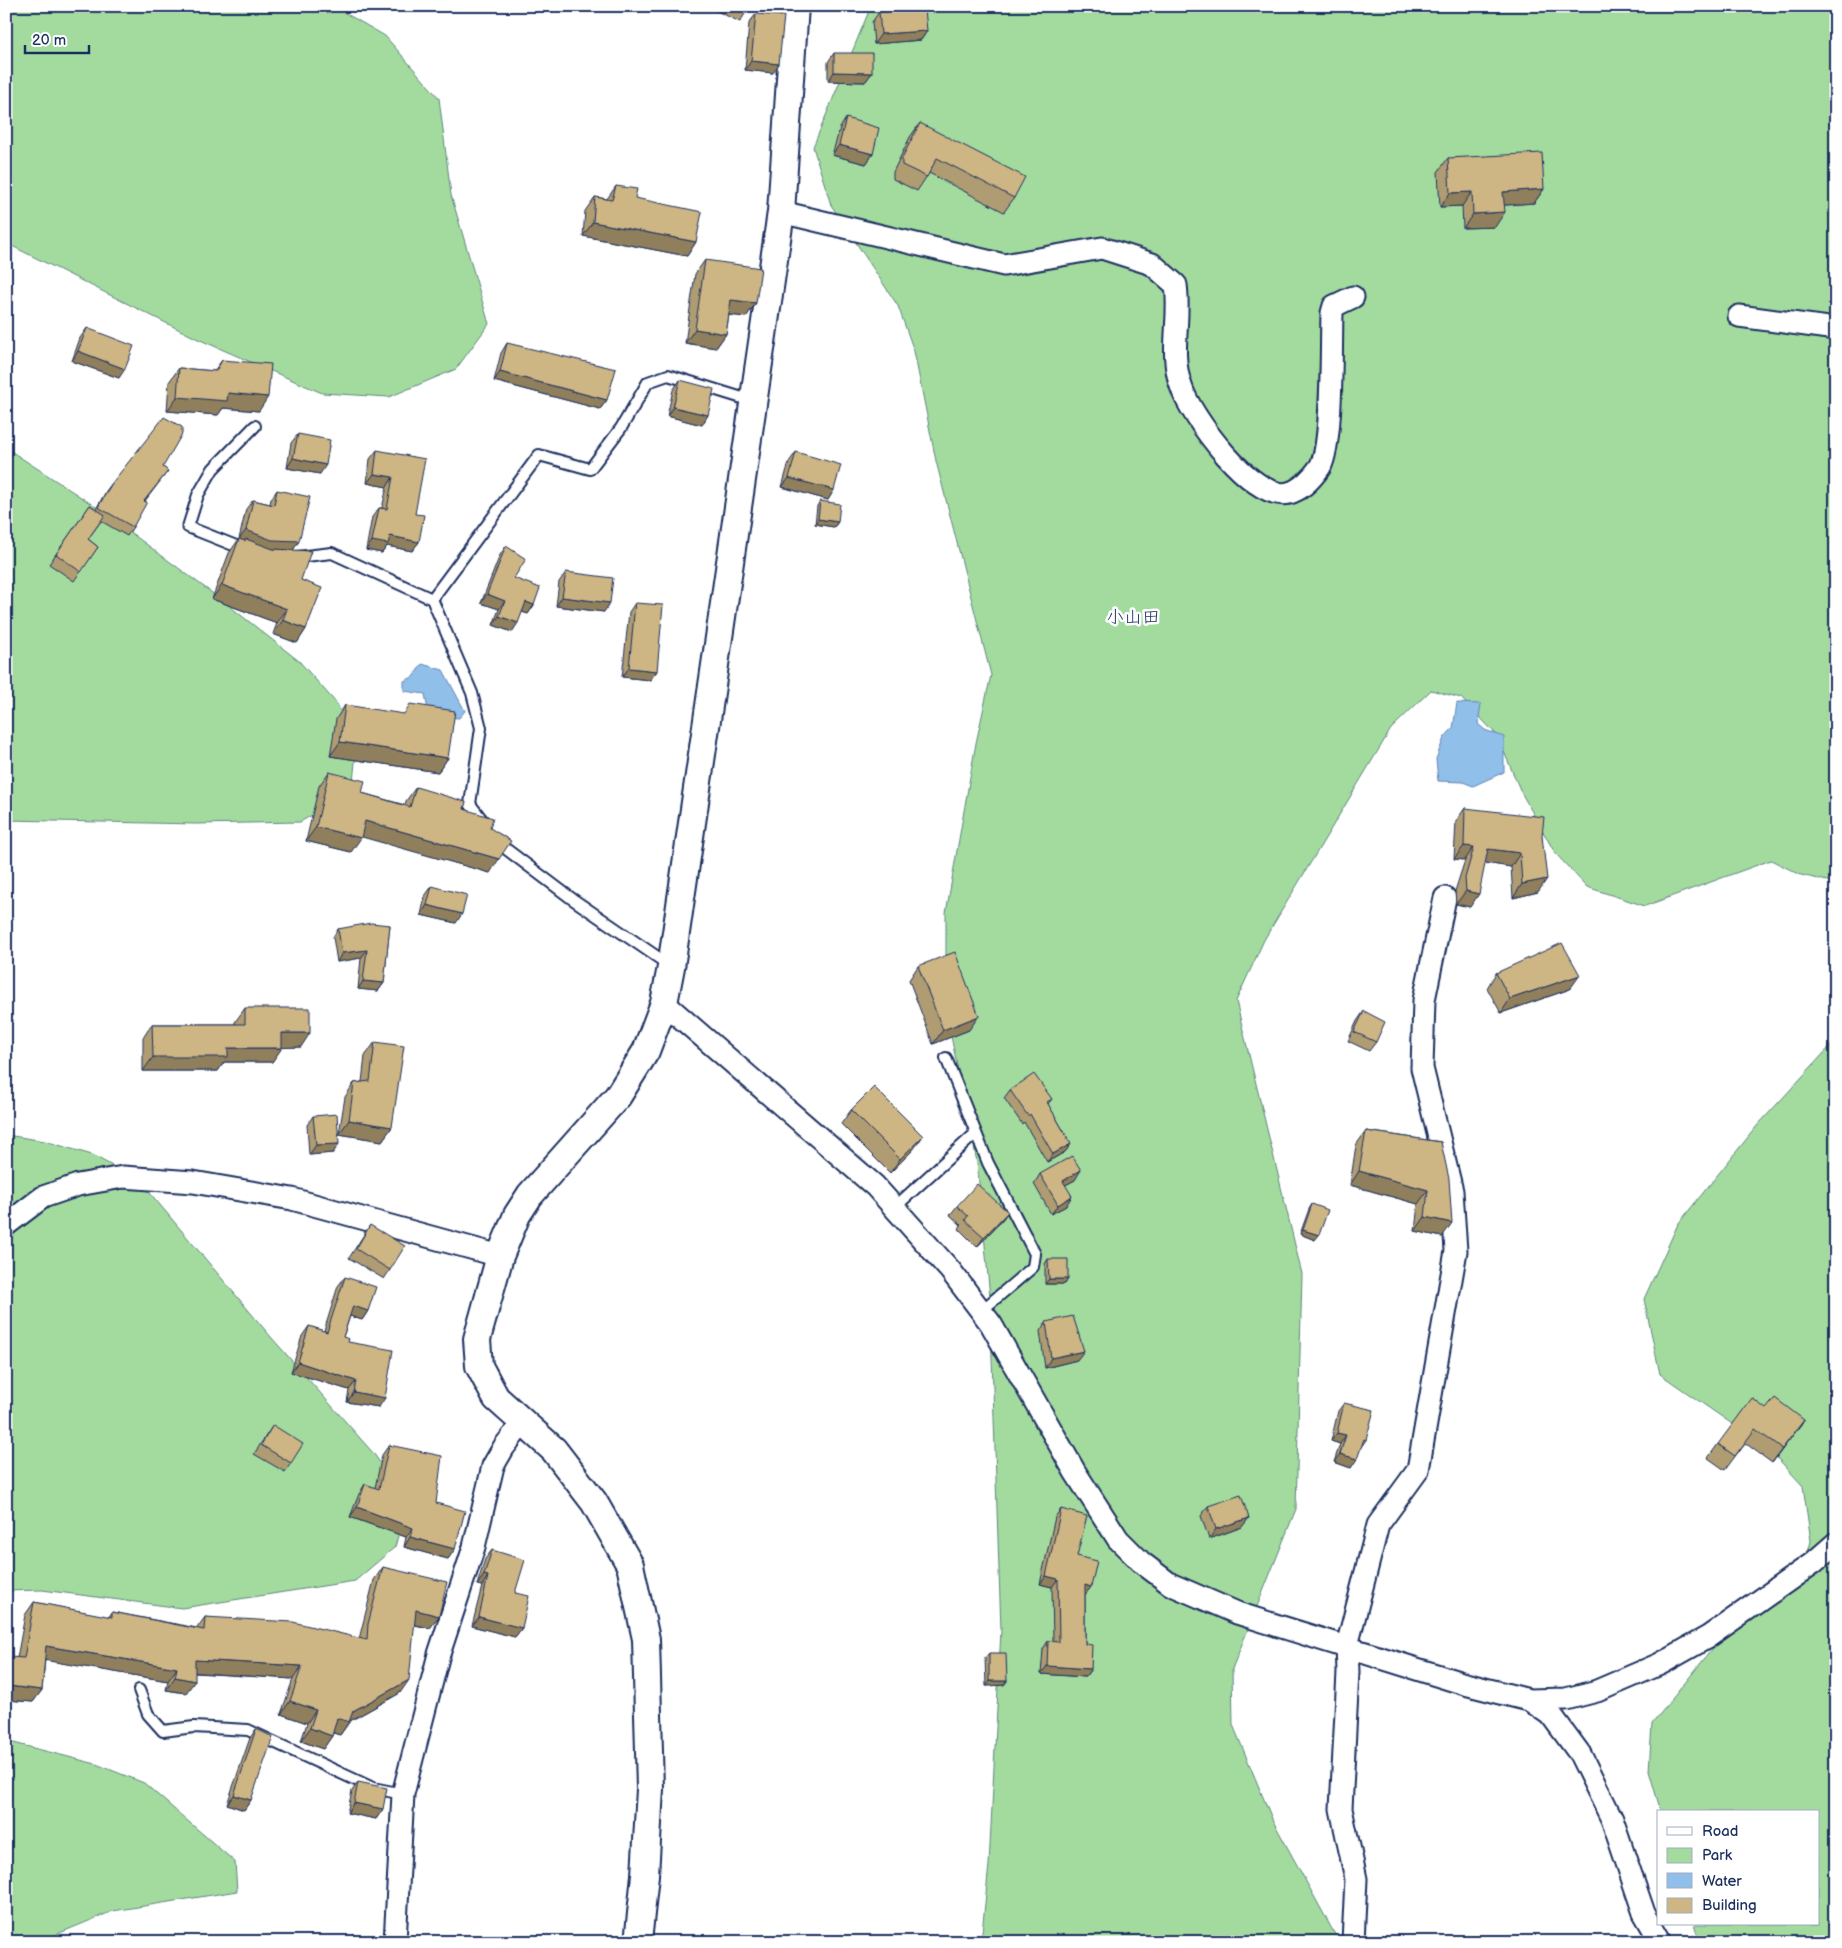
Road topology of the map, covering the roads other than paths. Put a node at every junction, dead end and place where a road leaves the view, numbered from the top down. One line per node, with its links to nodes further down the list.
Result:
1 (794, 6): 2 (street)
2 (781, 212): 3 (street); 6 (street)
3 (1353, 297)
4 (1739, 316): 5 (street)
5 (1836, 329)
6 (754, 401): 10 (lane); 12 (street)
7 (255, 426): 8 (lane)
8 (256, 553)
9 (290, 557): 10 (lane)
10 (432, 599): 12 (lane)
11 (1444, 898): 22 (street)
12 (671, 967): 13 (street)
13 (664, 1003): 16 (street); 18 (street)
14 (946, 1058): 15 (lane)
15 (976, 1133): 16 (lane); 19 (lane)
16 (894, 1208): 19 (street)
17 (6, 1225): 18 (street)
18 (500, 1256): 20 (street)
19 (981, 1311): 22 (street)
20 (524, 1421): 25 (street); 27 (street)
21 (1836, 1543): 24 (street)
22 (1347, 1646): 24 (street); 28 (street)
23 (139, 1690): 25 (lane)
24 (1530, 1700): 29 (street)
25 (403, 1794): 26 (street)
26 (394, 1942)
27 (638, 1942)
28 (1353, 1942)
29 (1661, 1942)

